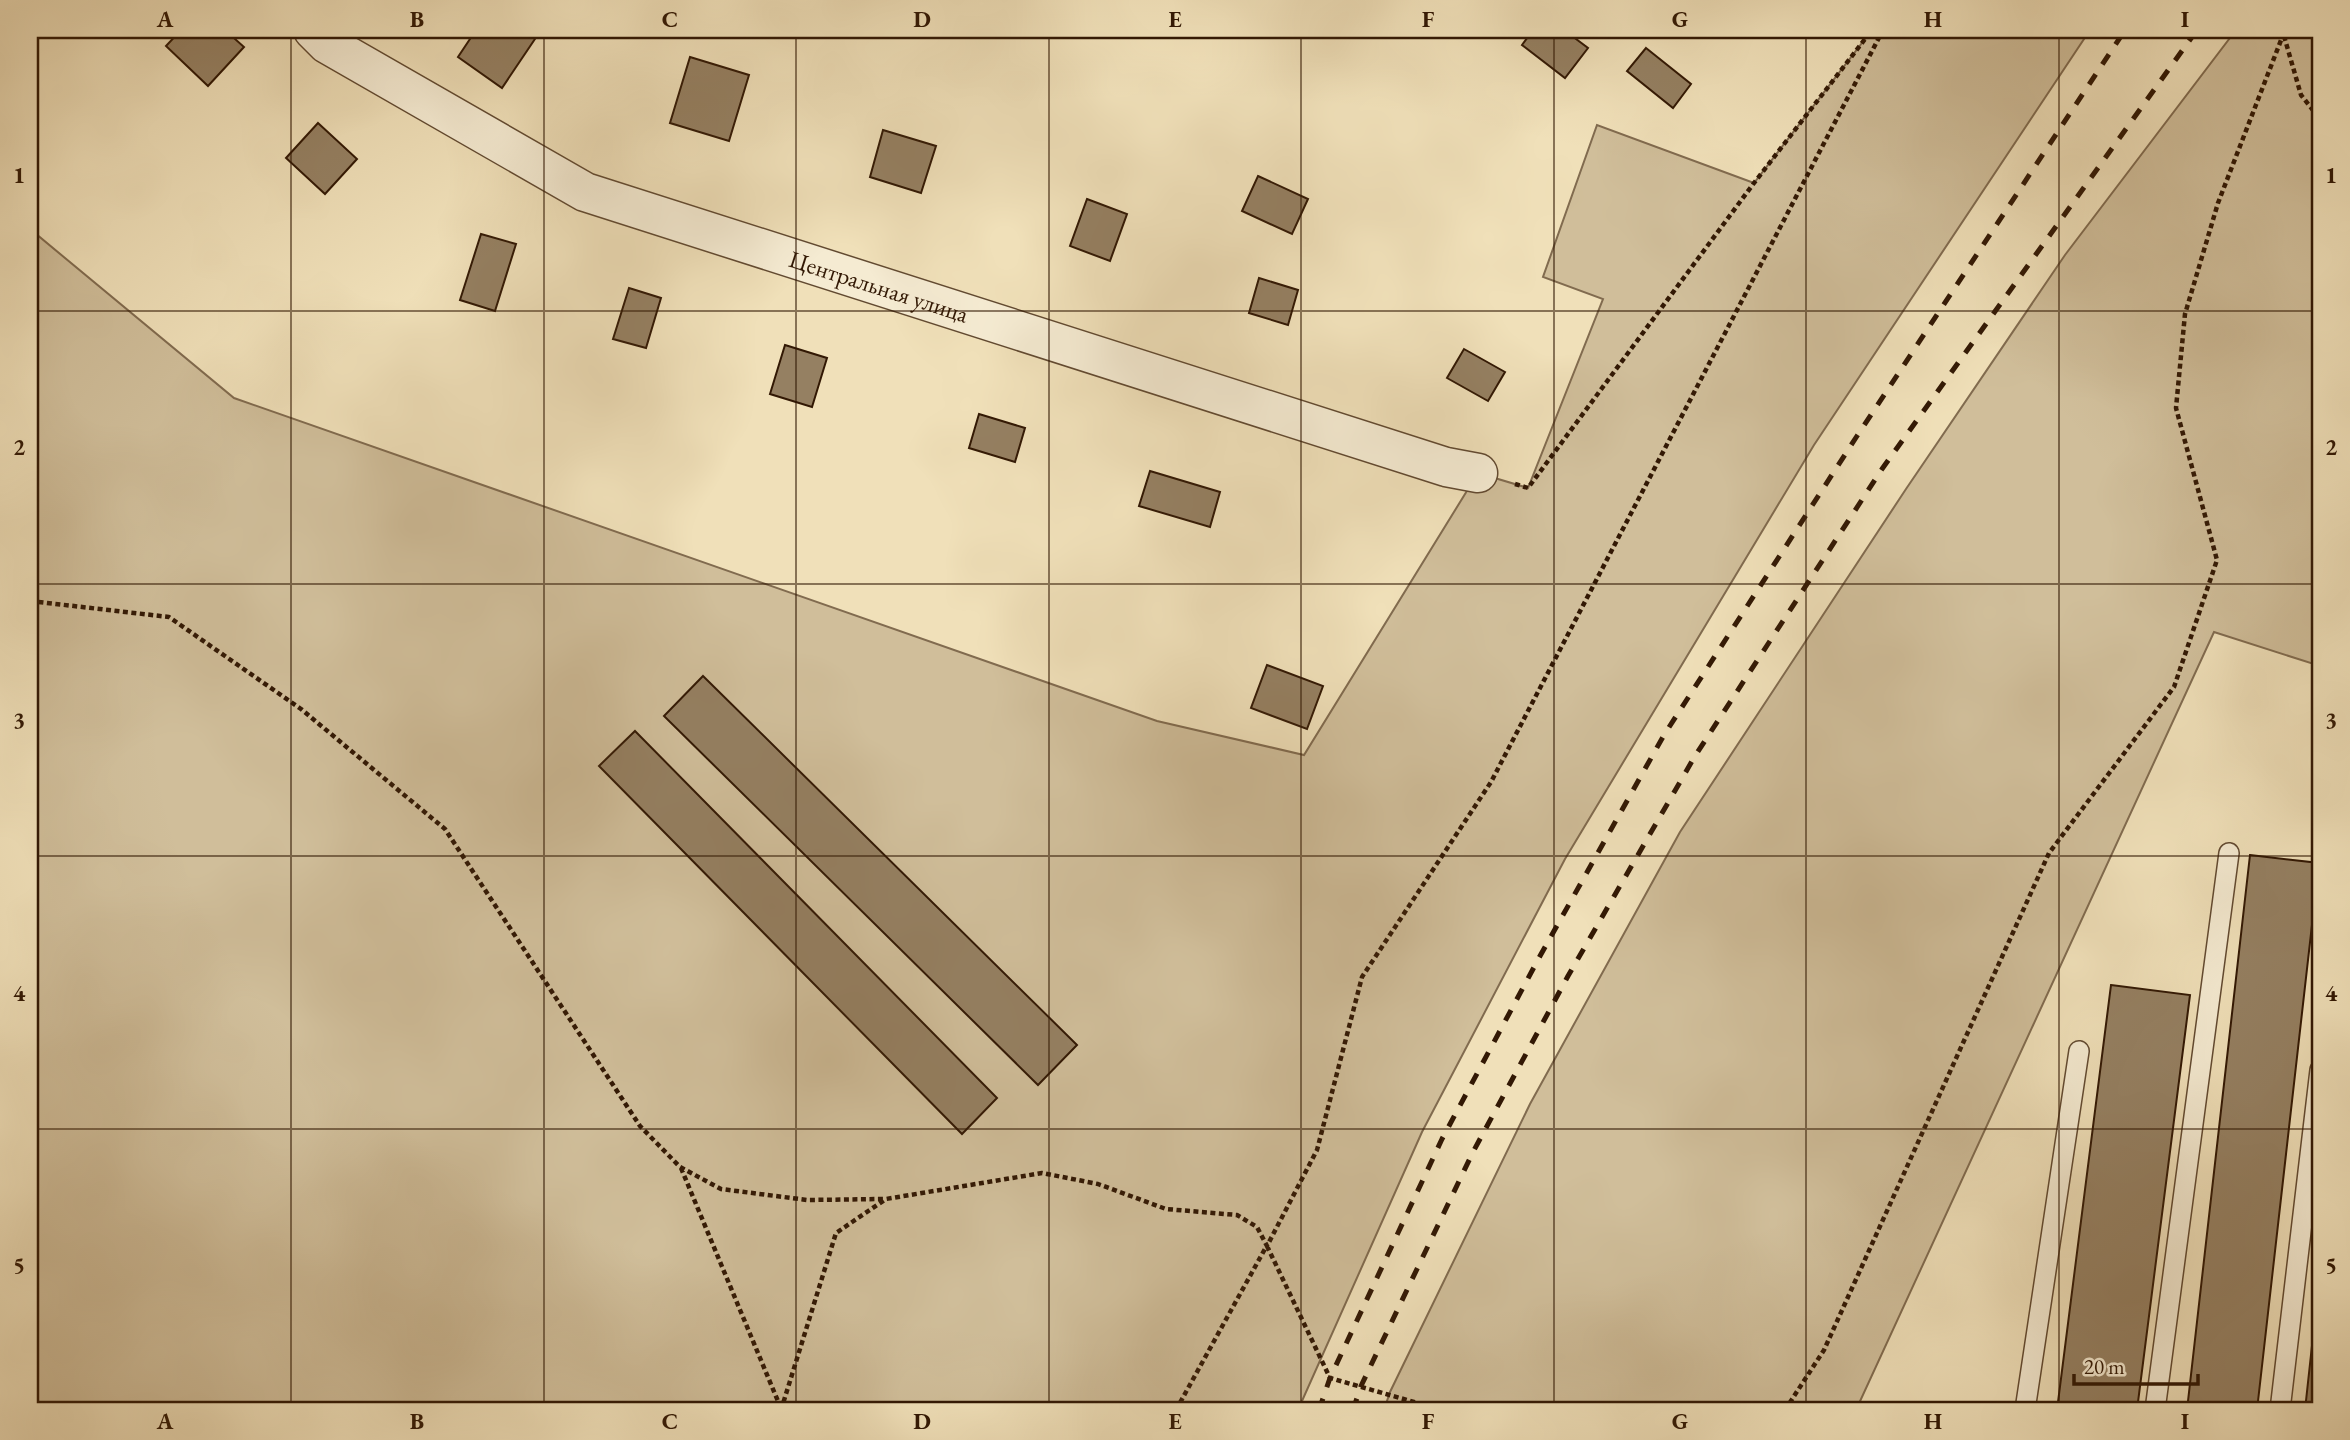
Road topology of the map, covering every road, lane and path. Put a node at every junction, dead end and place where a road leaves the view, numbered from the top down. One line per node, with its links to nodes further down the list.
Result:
1 (1872, 30): 5 (path)
2 (1883, 30): 12 (path)
3 (327, 34): 5 (street, Центральная улица)
4 (2320, 119): 16 (path)
5 (1478, 472)
6 (30, 601): 10 (path)
7 (2229, 853): 18 (lane)
8 (2079, 1051): 17 (lane)
9 (2320, 1070): 19 (lane)
10 (680, 1167): 11 (path); 13 (path)
11 (887, 1199): 12 (path); 13 (path)
12 (1267, 1246): 14 (path); 15 (path)
13 (781, 1409)
14 (1176, 1410)
15 (1441, 1410)
16 (1785, 1410)
17 (2025, 1410)
18 (2155, 1410)
19 (2280, 1410)

